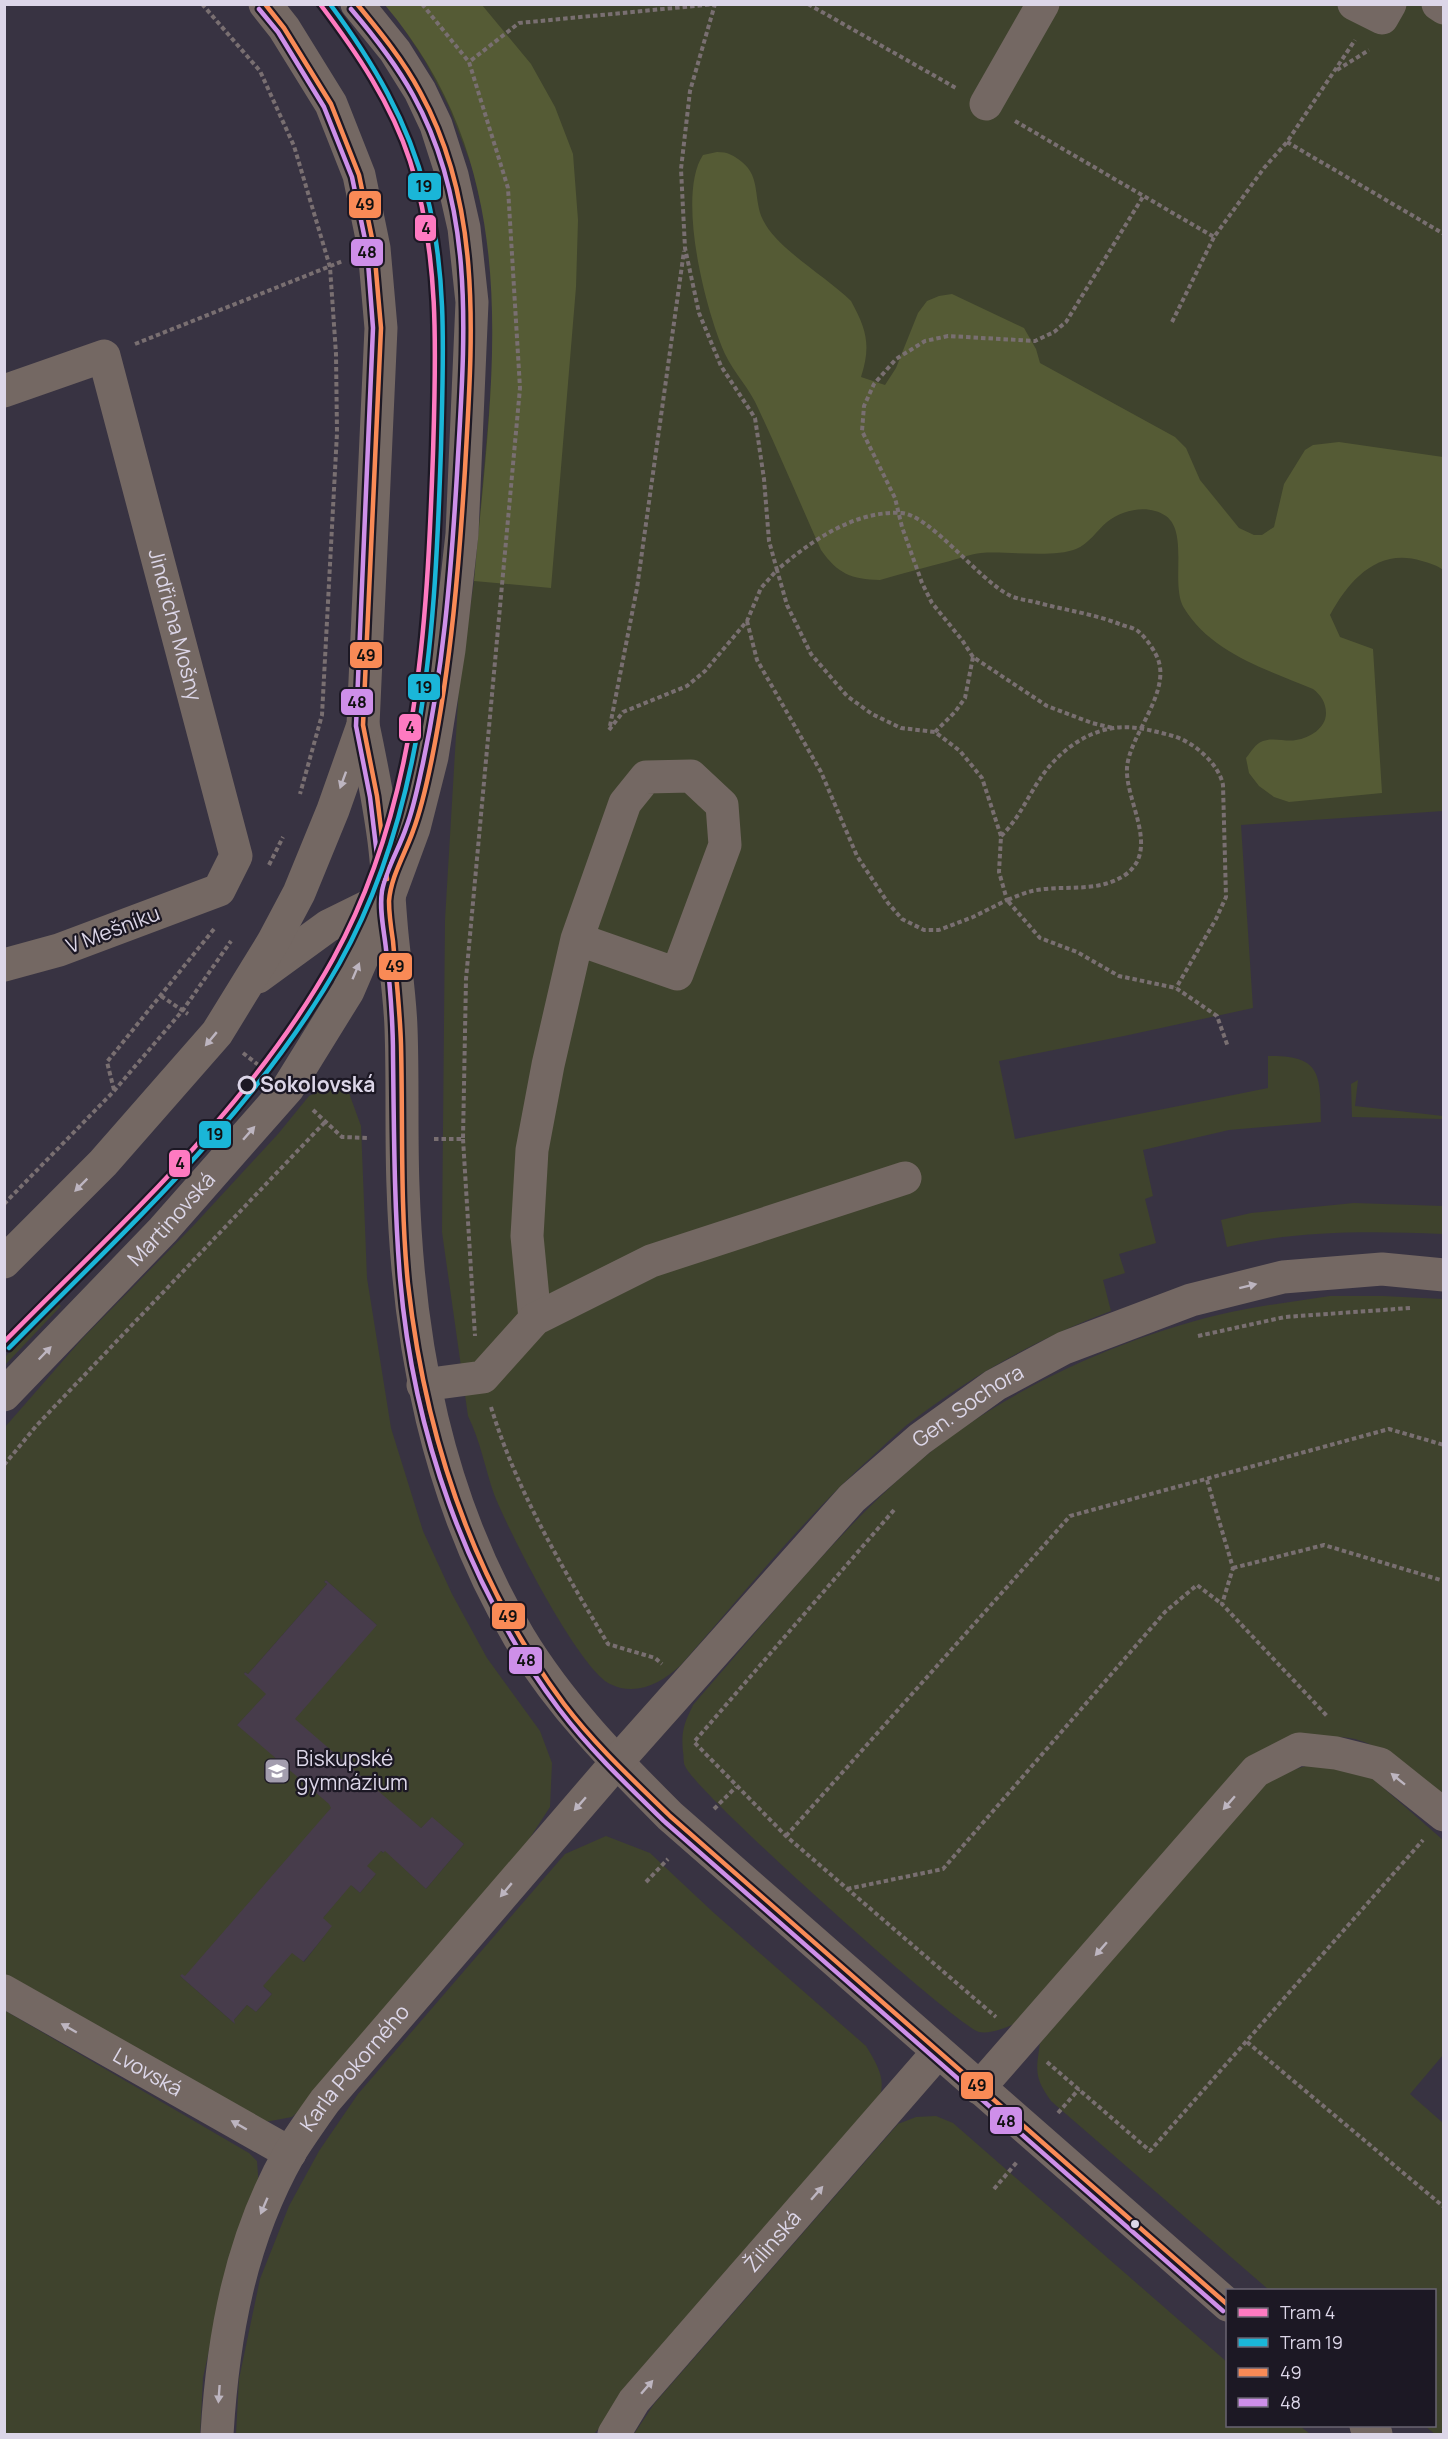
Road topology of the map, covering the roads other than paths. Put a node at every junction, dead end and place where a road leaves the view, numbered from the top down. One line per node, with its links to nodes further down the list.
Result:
1 (265, 4): 8 (street)
2 (357, 4): 10 (street, Martinovská)
3 (1043, 4): 6 (street)
4 (1438, 4): 5 (street)
5 (1443, 8)
6 (986, 104)
7 (4, 391): 9 (street, Jindřicha Mošny)
8 (363, 725): 10 (street); 13 (street, one-way to 13)
9 (219, 890): 12 (street, V Mešníku)
10 (389, 896): 13 (street); 18 (street); 19 (street, Martinovská, one-way to 10)
11 (577, 939): 11 (street); 17 (street)
12 (4, 965)
13 (242, 990): 15 (street, one-way to 15)
14 (905, 1178): 17 (street)
15 (4, 1262)
16 (1443, 1275): 20 (street, Gen. Sochora, one-way to 16)
17 (535, 1319): 18 (street)
18 (423, 1385): 20 (street)
19 (4, 1395)
20 (616, 1763): 23 (street); 25 (street, Karla Pokorného, one-way to 25)
21 (1436, 1825): 24 (street, one-way to 24)
22 (4, 1991): 25 (street, Lvovská, one-way to 22)
23 (938, 2052): 24 (street); 28 (street, Žilinská, one-way to 23)
24 (979, 2088): 26 (street)
25 (290, 2153): 27 (street, Karla Pokorného, one-way to 27)
26 (1226, 2304)
27 (216, 2434)
28 (614, 2434)

